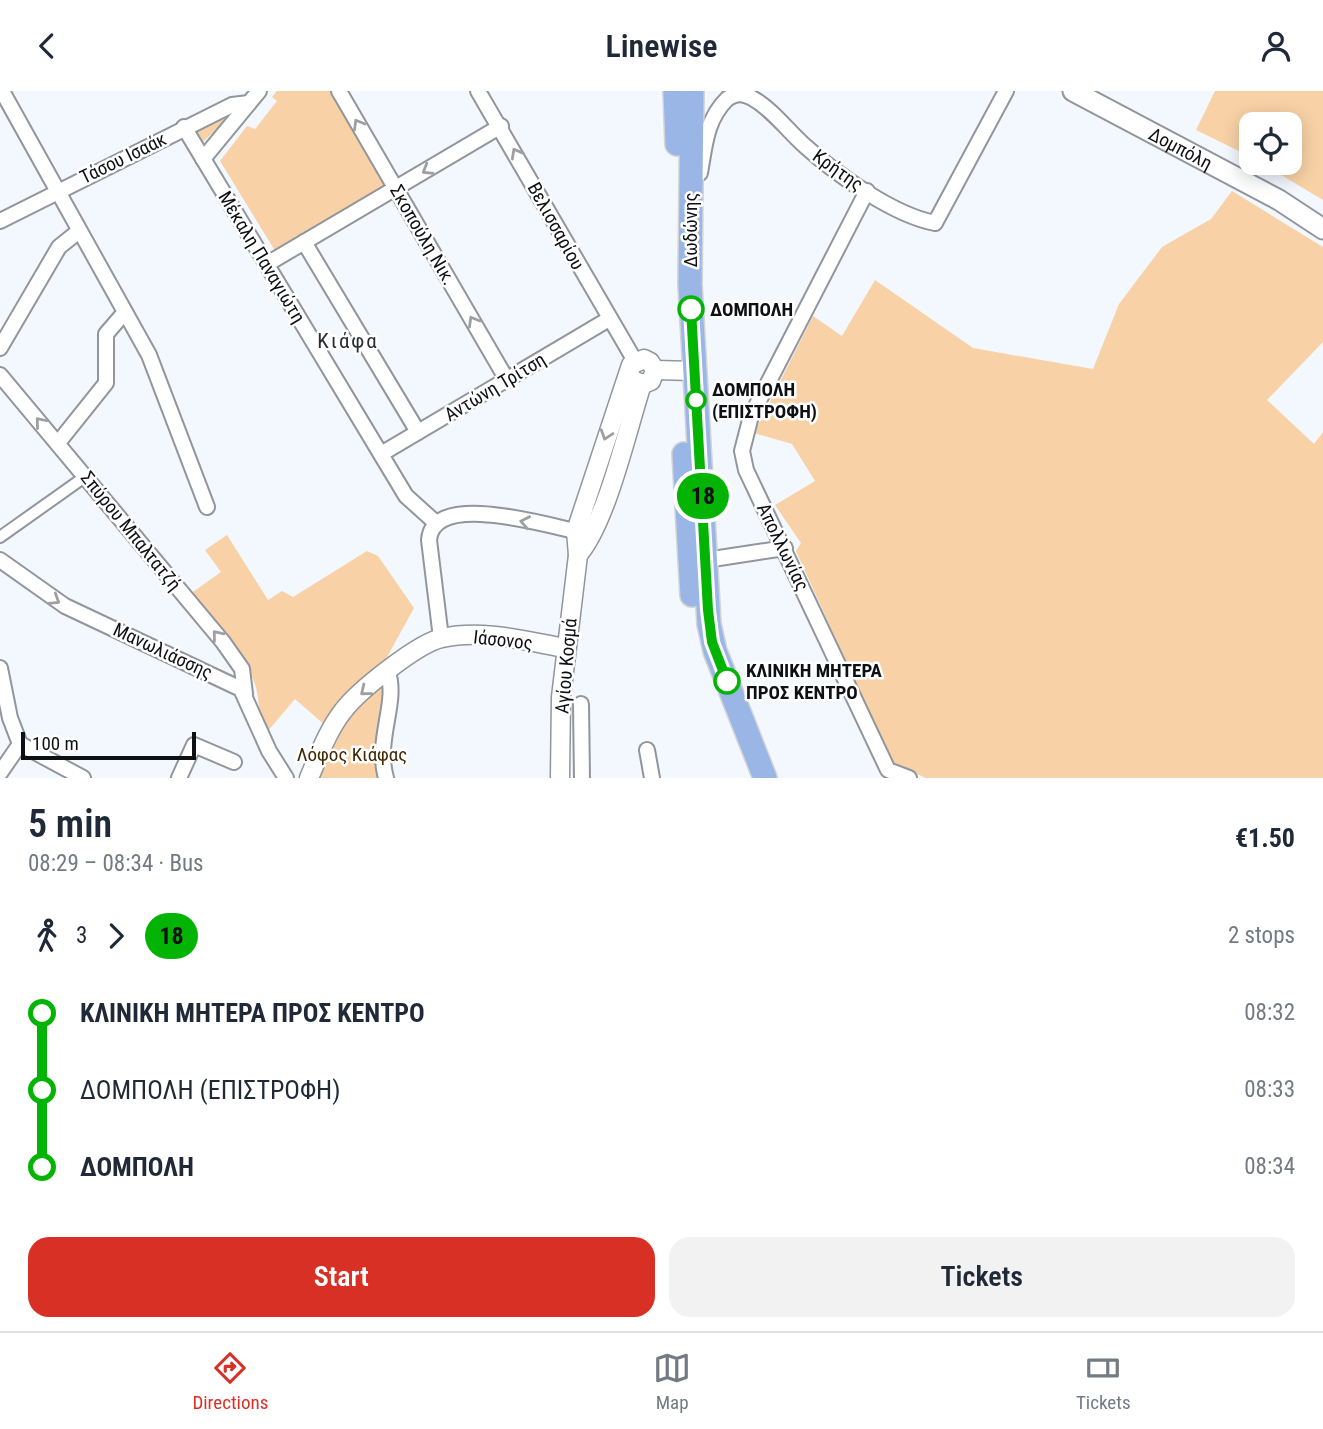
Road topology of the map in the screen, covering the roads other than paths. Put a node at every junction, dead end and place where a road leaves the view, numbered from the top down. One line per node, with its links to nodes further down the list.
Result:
1 (2, 91): 11 (street)
2 (259, 91): 10 (street)
3 (339, 91): 16 (street, Σκοπούλη Νικ., one-way to 3)
4 (478, 91): 13 (street, Βελισσαρίου)
5 (675, 91): 30 (main road, Δωδώνης)
6 (692, 91): 12 (main road, Δωδώνης)
7 (707, 91): 12 (main road)
8 (1006, 91): 18 (street, Κρήτης)
9 (1073, 91): 21 (main road, Δομπόλη)
10 (249, 103): 14 (street, Τάσου Ισαάκ); 15 (street)
11 (5, 107): 17 (street)
12 (692, 117): 19 (main road, Δωδώνης)
13 (501, 126): 16 (street, one-way to 16); 26 (street, Βελισσαρίου, one-way to 13)
14 (184, 127): 15 (street, Μέκαλη Παναγιώτη); 17 (street, Τάσου Ισαάκ)
15 (203, 159): 24 (street, Μέκαλη Παναγιώτη)
16 (396, 188): 23 (street); 32 (street, Σκοπούλη Νικ., one-way to 16)
17 (57, 191): 20 (street, Τάσου Ισαάκ); 22 (street)
18 (867, 191): 19 (street, Κρήτης); 42 (street, Απολλωνίας)
19 (690, 212): 30 (main road, Δωδώνης)
20 (0, 221)
21 (1323, 229)
22 (79, 231): 25 (street); 27 (street)
23 (304, 242): 24 (street); 34 (street)
24 (267, 264): 36 (street, Μέκαλη Παναγιώτη)
25 (125, 312): 35 (street); 38 (street)
26 (609, 319): 28 (street, Βελισσαρίου); 32 (street, Αντώνη Τρίτση)
27 (0, 348)
28 (632, 366): 29 (street); 33 (street); 40 (street, Αγίου Κοσμά, one-way to 40)
29 (655, 370): 30 (street); 33 (street)
30 (687, 371): 44 (main road, Δωδώνης); 63 (main road, Δωδώνης)
31 (0, 375): 35 (street, Σπύρου Μπαλτατζή, one-way to 31)
32 (507, 380): 34 (street, Αντώνη Τρίτση)
33 (642, 384): 40 (street, Αγίου Κοσμά)
34 (418, 432): 36 (street, Αντώνη Τρίτση)
35 (58, 443): 37 (street, Σπύρου Μπαλτατζή)
36 (381, 454): 39 (street, Μέκαλη Παναγιώτη)
37 (86, 476): 41 (street); 49 (street, Σπύρου Μπαλτατζή, one-way to 37)
38 (207, 507)
39 (436, 523): 40 (street, one-way to 39); 45 (street)
40 (584, 533): 46 (street, Αγίου Κοσμά)
41 (0, 537)
42 (785, 548): 44 (street); 65 (street, Απολλωνίας)
43 (0, 559): 49 (street, Μανωλιάσσης, one-way to 49)
44 (706, 560): 64 (main road, Δωδώνης)
45 (441, 638): 46 (street, Ιάσονος); 47 (street)
46 (565, 648): 60 (street, Αγίου Κοσμά)
47 (388, 672): 58 (street, one-way to 58); 59 (street)
48 (1, 678): 51 (street)
49 (245, 694): 57 (street)
50 (581, 704): 61 (street)
51 (19, 744): 54 (street); 55 (street)
52 (648, 750): 62 (street)
53 (234, 762): 56 (street)
54 (0, 773)
55 (83, 778)
56 (179, 778)
57 (286, 778)
58 (309, 778)
59 (386, 778)
60 (561, 778)
61 (582, 778)
62 (652, 778)
63 (748, 778)
64 (765, 778)
65 (909, 778)

